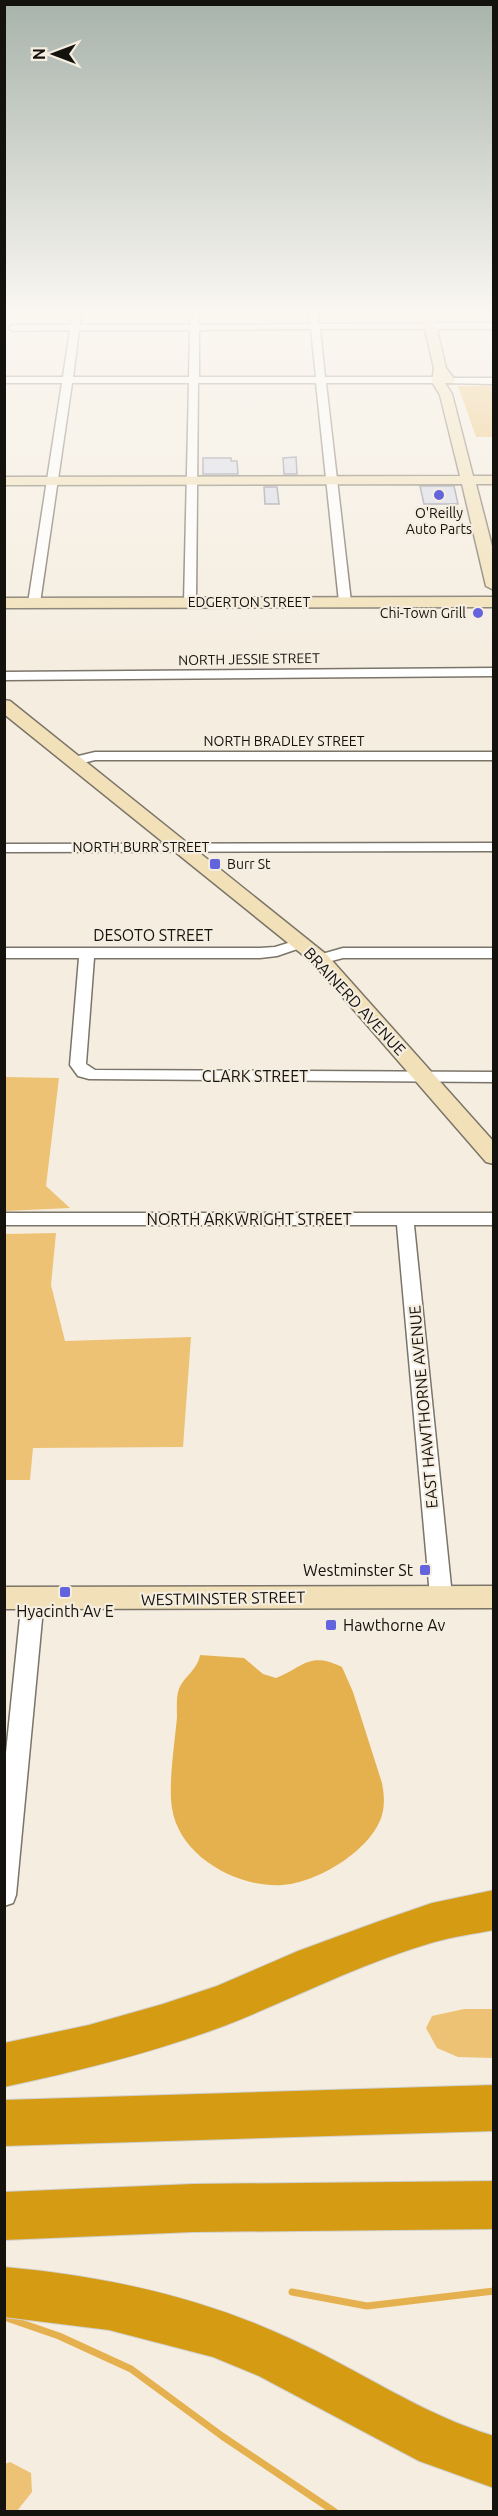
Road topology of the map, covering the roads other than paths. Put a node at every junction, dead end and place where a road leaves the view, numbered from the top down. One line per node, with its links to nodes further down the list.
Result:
1 (61, 426): 10 (street)
2 (193, 426): 5 (street)
3 (326, 426): 6 (street)
4 (454, 426): 7 (street)
5 (193, 480): 6 (street); 10 (street); 16 (street)
6 (332, 480): 7 (street); 12 (street)
7 (468, 480): 8 (street); 11 (street)
8 (494, 480)
9 (4, 481): 10 (street)
10 (53, 481): 15 (street)
11 (494, 586)
12 (345, 602): 13 (street, EDGERTON STREET); 16 (street, EDGERTON STREET)
13 (494, 602)
14 (4, 603): 15 (street, EDGERTON STREET)
15 (34, 603): 16 (street, EDGERTON STREET)
16 (190, 603)
17 (494, 672): 18 (street, NORTH JESSIE STREET)
18 (4, 676)
19 (4, 705): 21 (street, BRAINERD AVENUE)
20 (494, 756): 21 (street, NORTH BRADLEY STREET)
21 (75, 761): 22 (street, BRAINERD AVENUE)
22 (183, 847): 23 (street, NORTH BURR STREET); 24 (street, NORTH BURR STREET); 25 (street, BRAINERD AVENUE)
23 (494, 847)
24 (4, 848)
25 (301, 944): 27 (street, DESOTO STREET); 29 (street, BRAINERD AVENUE)
26 (4, 953): 27 (street, DESOTO STREET)
27 (87, 953): 30 (street, CLARK STREET)
28 (494, 953): 29 (street)
29 (320, 959): 30 (street, BRAINERD AVENUE)
30 (425, 1077): 31 (street, CLARK STREET); 32 (street, BRAINERD AVENUE)
31 (494, 1077)
32 (494, 1156)
33 (405, 1219): 34 (street, NORTH ARKWRIGHT STREET); 35 (street, NORTH ARKWRIGHT STREET); 36 (street, EAST HAWTHORNE AVENUE)
34 (494, 1219)
35 (4, 1220)
36 (441, 1596): 37 (street, WESTMINSTER STREET); 39 (street, WESTMINSTER STREET)
37 (494, 1597)
38 (4, 1598): 39 (street, WESTMINSTER STREET)
39 (33, 1598): 40 (street)
40 (4, 1894)
41 (494, 1910): 42 (highway)
42 (4, 2065)
43 (494, 2108): 44 (highway)
44 (4, 2123)
45 (494, 2205): 46 (highway)
46 (4, 2216)
47 (4, 2292): 48 (highway)
48 (494, 2462)

